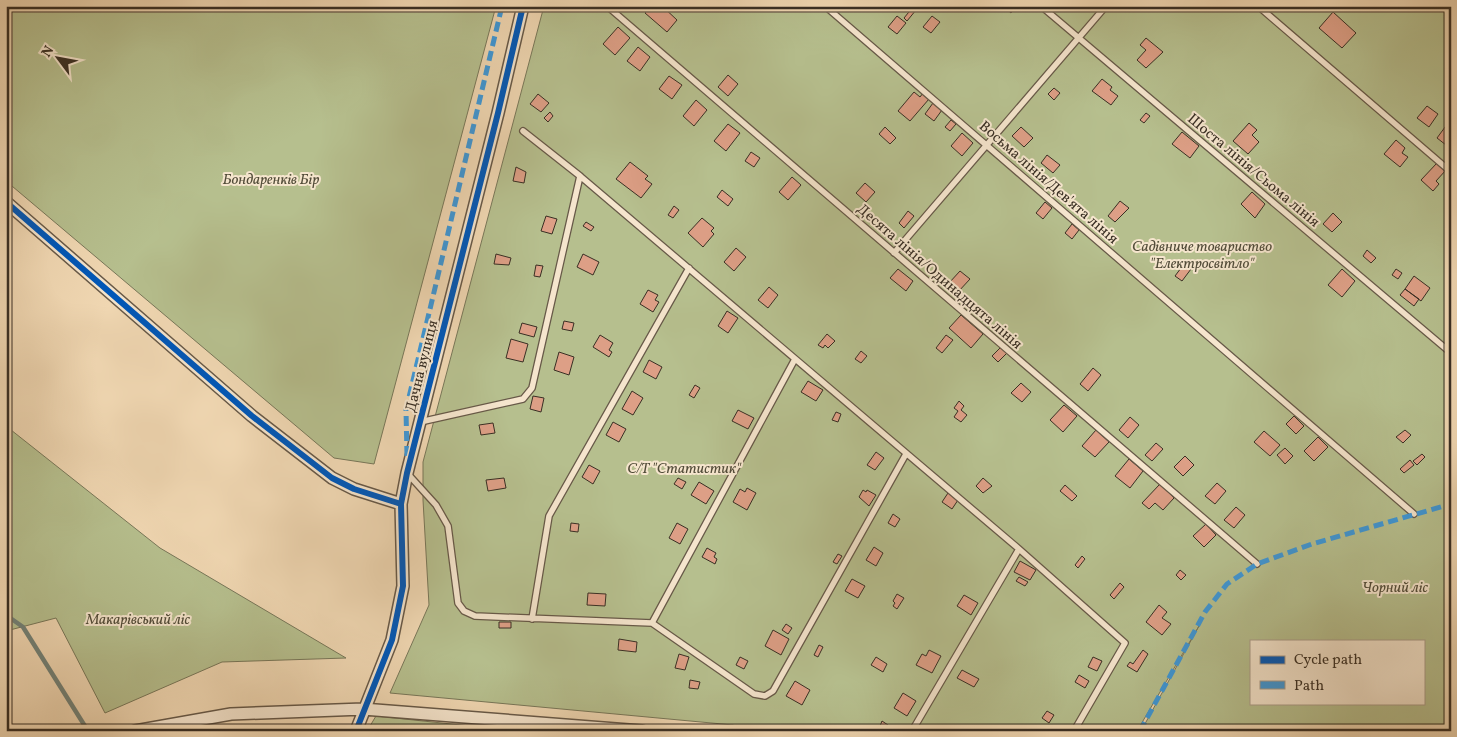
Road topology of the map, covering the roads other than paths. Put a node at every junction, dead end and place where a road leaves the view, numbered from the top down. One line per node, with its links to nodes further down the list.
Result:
1 (523, 6): 17 (street, Дачна вулиця)
2 (607, 6): 13 (lane, Десята лінія/Одинадцята лінія)
3 (825, 6): 9 (lane, Восьма лінія/Дев'ята лінія)
4 (1041, 6): 7 (lane, Шоста лінія/Сьома лінія)
5 (1106, 6): 7 (lane)
6 (1258, 6): 10 (lane)
7 (1079, 39): 9 (lane); 15 (lane, Шоста лінія/Сьома лінія)
8 (523, 130): 11 (lane)
9 (988, 145): 13 (lane); 21 (lane, Восьма лінія/Дев'ята лінія)
10 (1451, 172)
11 (580, 176): 14 (lane); 17 (lane)
12 (6, 202): 20 (street)
13 (894, 253): 23 (lane, Десята лінія/Одинадцята лінія)
14 (689, 268): 16 (lane); 24 (lane)
15 (1451, 353)
16 (796, 359): 18 (lane); 25 (lane)
17 (420, 422): 19 (street, Дачна вулиця)
18 (906, 454): 22 (lane); 25 (lane)
19 (407, 474): 20 (street, Дачна вулиця); 24 (lane)
20 (401, 504): 26 (street, Дачна вулиця)
21 (1414, 514)
22 (1019, 549): 30 (lane); 31 (lane)
23 (1257, 564)
24 (532, 619): 25 (lane)
25 (652, 623)
26 (363, 709): 27 (street); 28 (street, Дачна вулиця); 29 (street)
27 (135, 731)
28 (356, 731)
29 (642, 731)
30 (912, 731)
31 (1074, 731)

